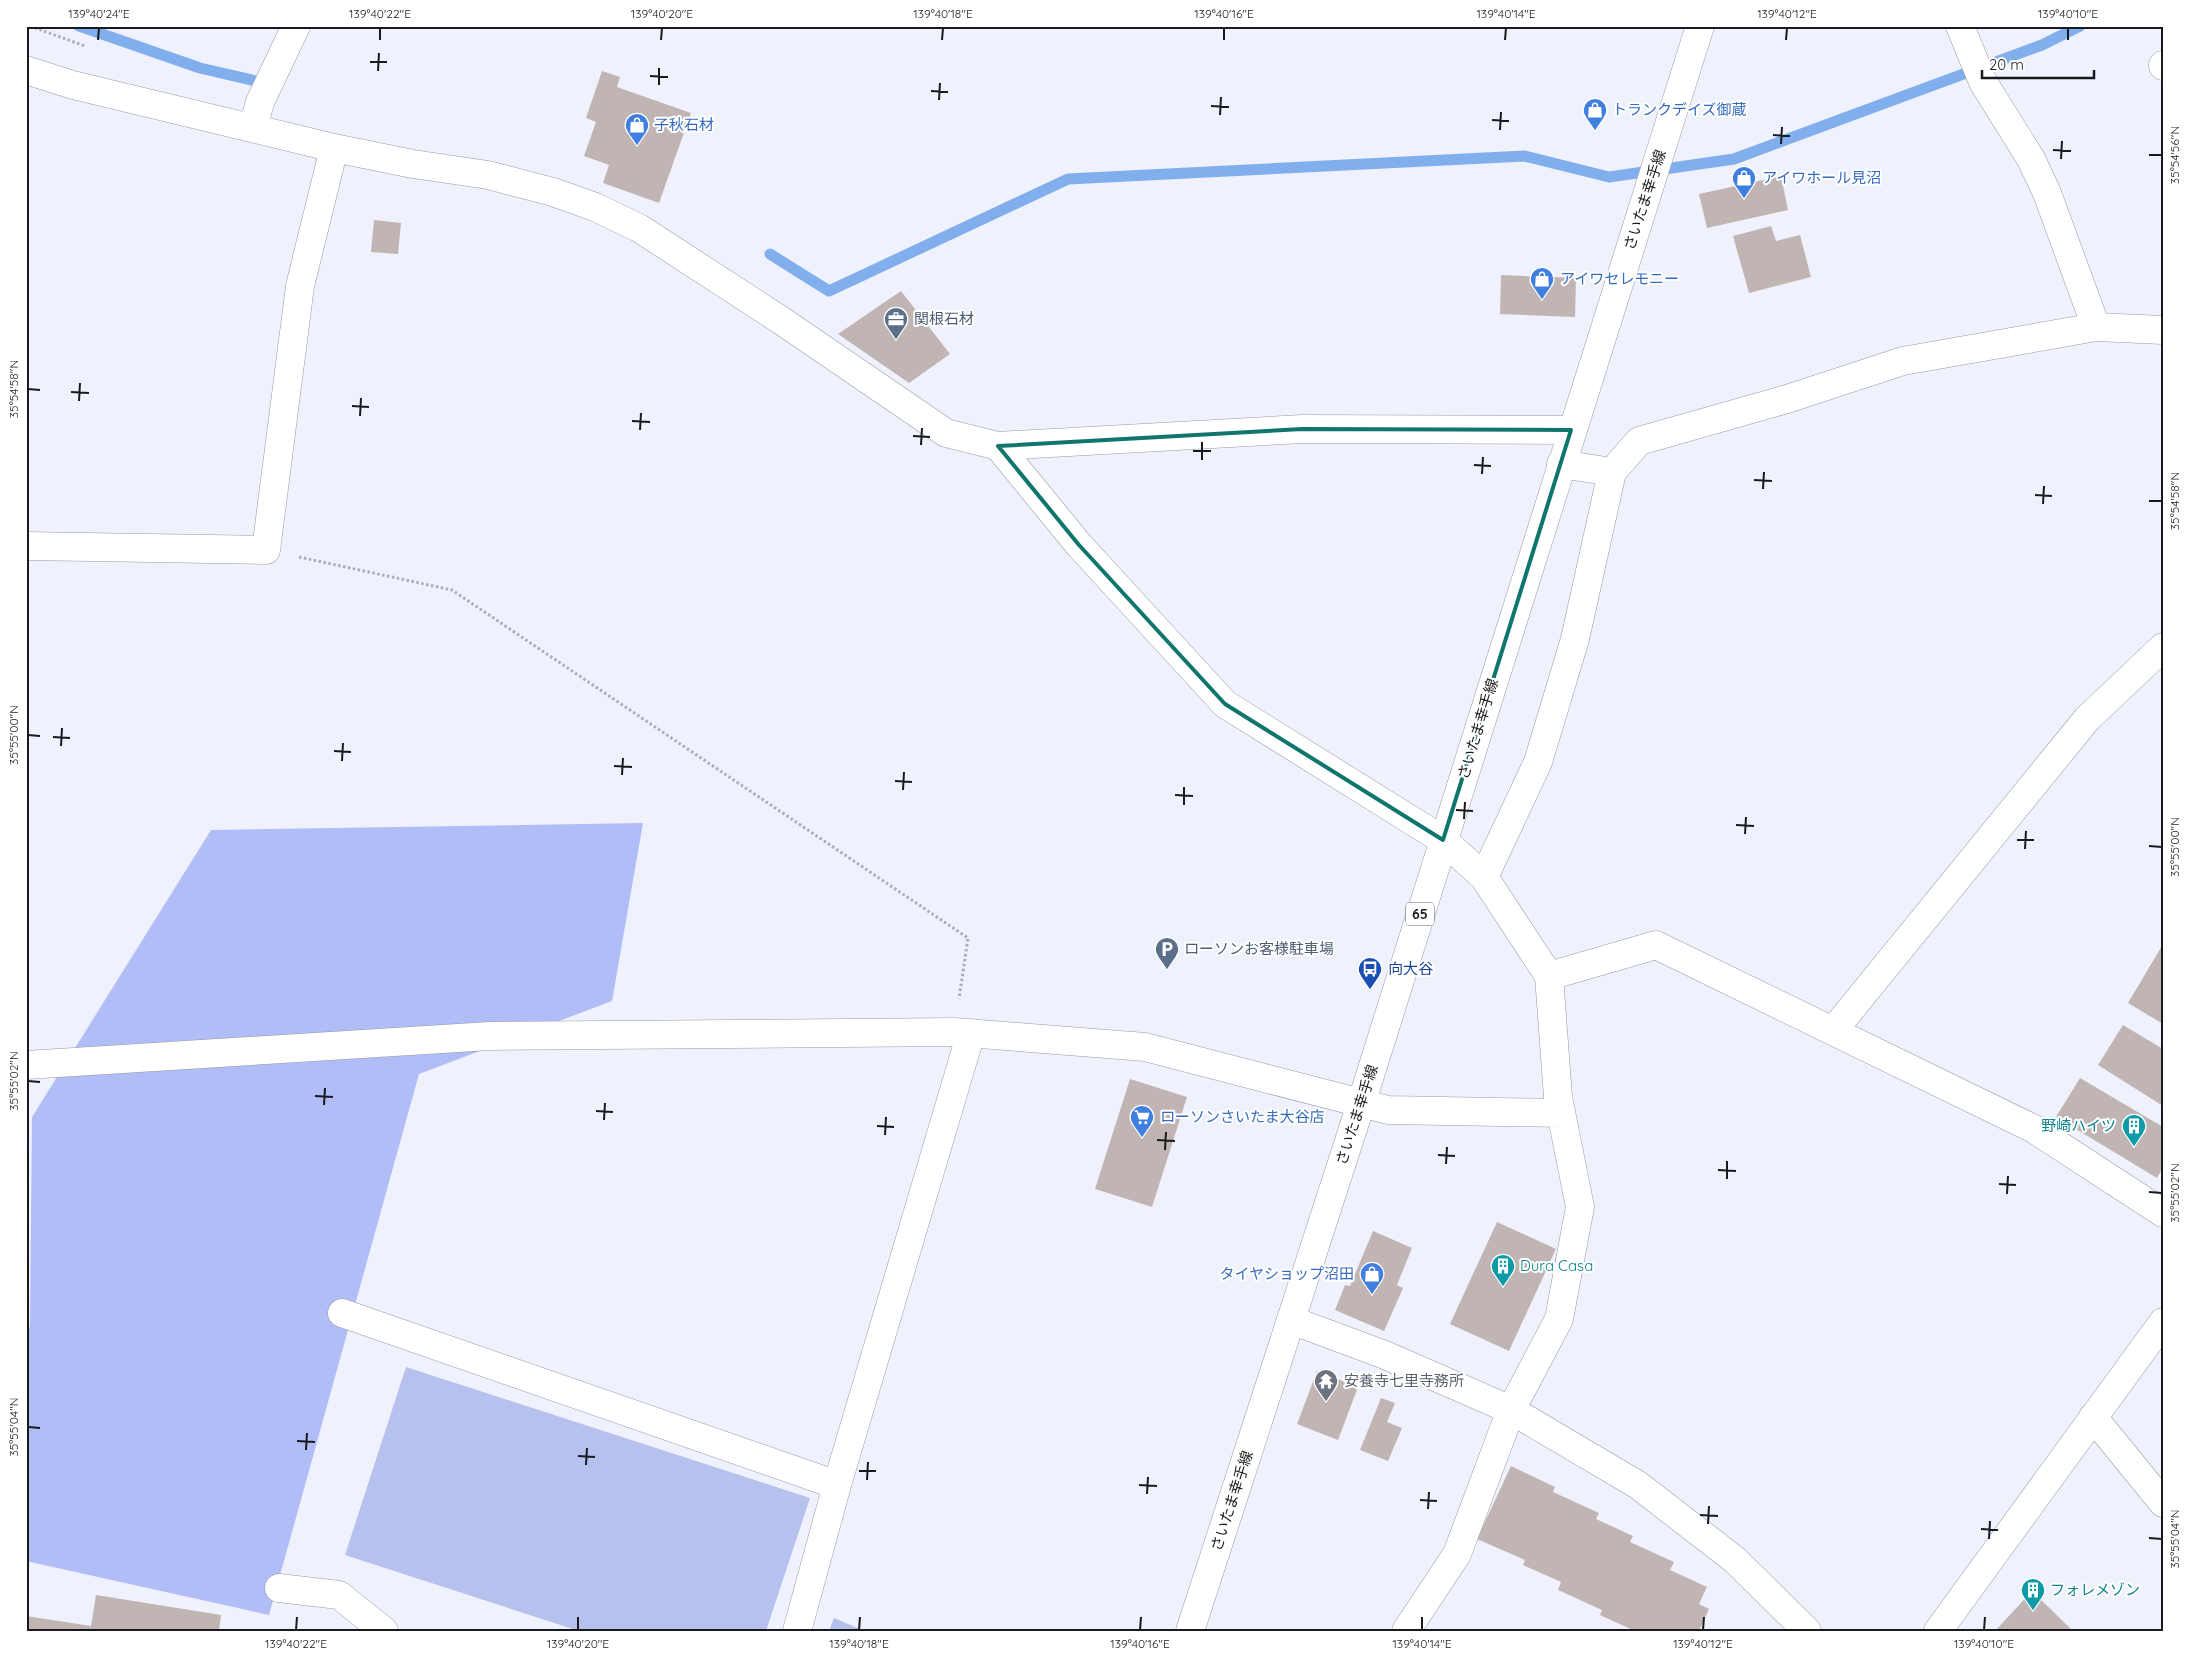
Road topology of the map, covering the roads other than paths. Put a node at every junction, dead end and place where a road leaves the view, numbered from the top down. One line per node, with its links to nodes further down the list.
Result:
1 (296, 26): 5 (street)
2 (1700, 26): 9 (street, さいたま幸手線 / 65)
3 (1960, 26): 7 (street)
4 (26, 70): 5 (street)
5 (261, 103): 6 (street)
6 (334, 148): 10 (street); 13 (street)
7 (2096, 327): 8 (street); 12 (street)
8 (2163, 330)
9 (1571, 430): 10 (street); 11 (street, さいたま幸手線 / 65)
10 (998, 446): 15 (street)
11 (1561, 464): 12 (street); 15 (street, さいたま幸手線 / 65)
12 (1612, 472): 16 (street)
13 (26, 546)
14 (2163, 647): 18 (street)
15 (1443, 840): 16 (street); 21 (street, さいたま幸手線 / 65)
16 (1484, 877): 17 (street)
17 (1549, 976): 18 (street); 22 (street)
18 (1833, 1031): 23 (street)
19 (963, 1033): 20 (street); 21 (street); 29 (street)
20 (26, 1065)
21 (1361, 1104): 22 (street); 25 (street, さいたま幸手線 / 65)
22 (1561, 1114): 27 (street)
23 (2163, 1213)
24 (342, 1313): 29 (street)
25 (1291, 1320): 27 (street); 34 (street, さいたま幸手線 / 65)
26 (2163, 1322): 28 (street)
27 (1511, 1410): 35 (street); 36 (street)
28 (2093, 1417): 30 (street); 37 (street)
29 (838, 1484): 33 (street)
30 (2163, 1502)
31 (278, 1588): 32 (street)
32 (384, 1631)
33 (798, 1631)
34 (1190, 1631)
35 (1406, 1631)
36 (1807, 1631)
37 (1938, 1631)

